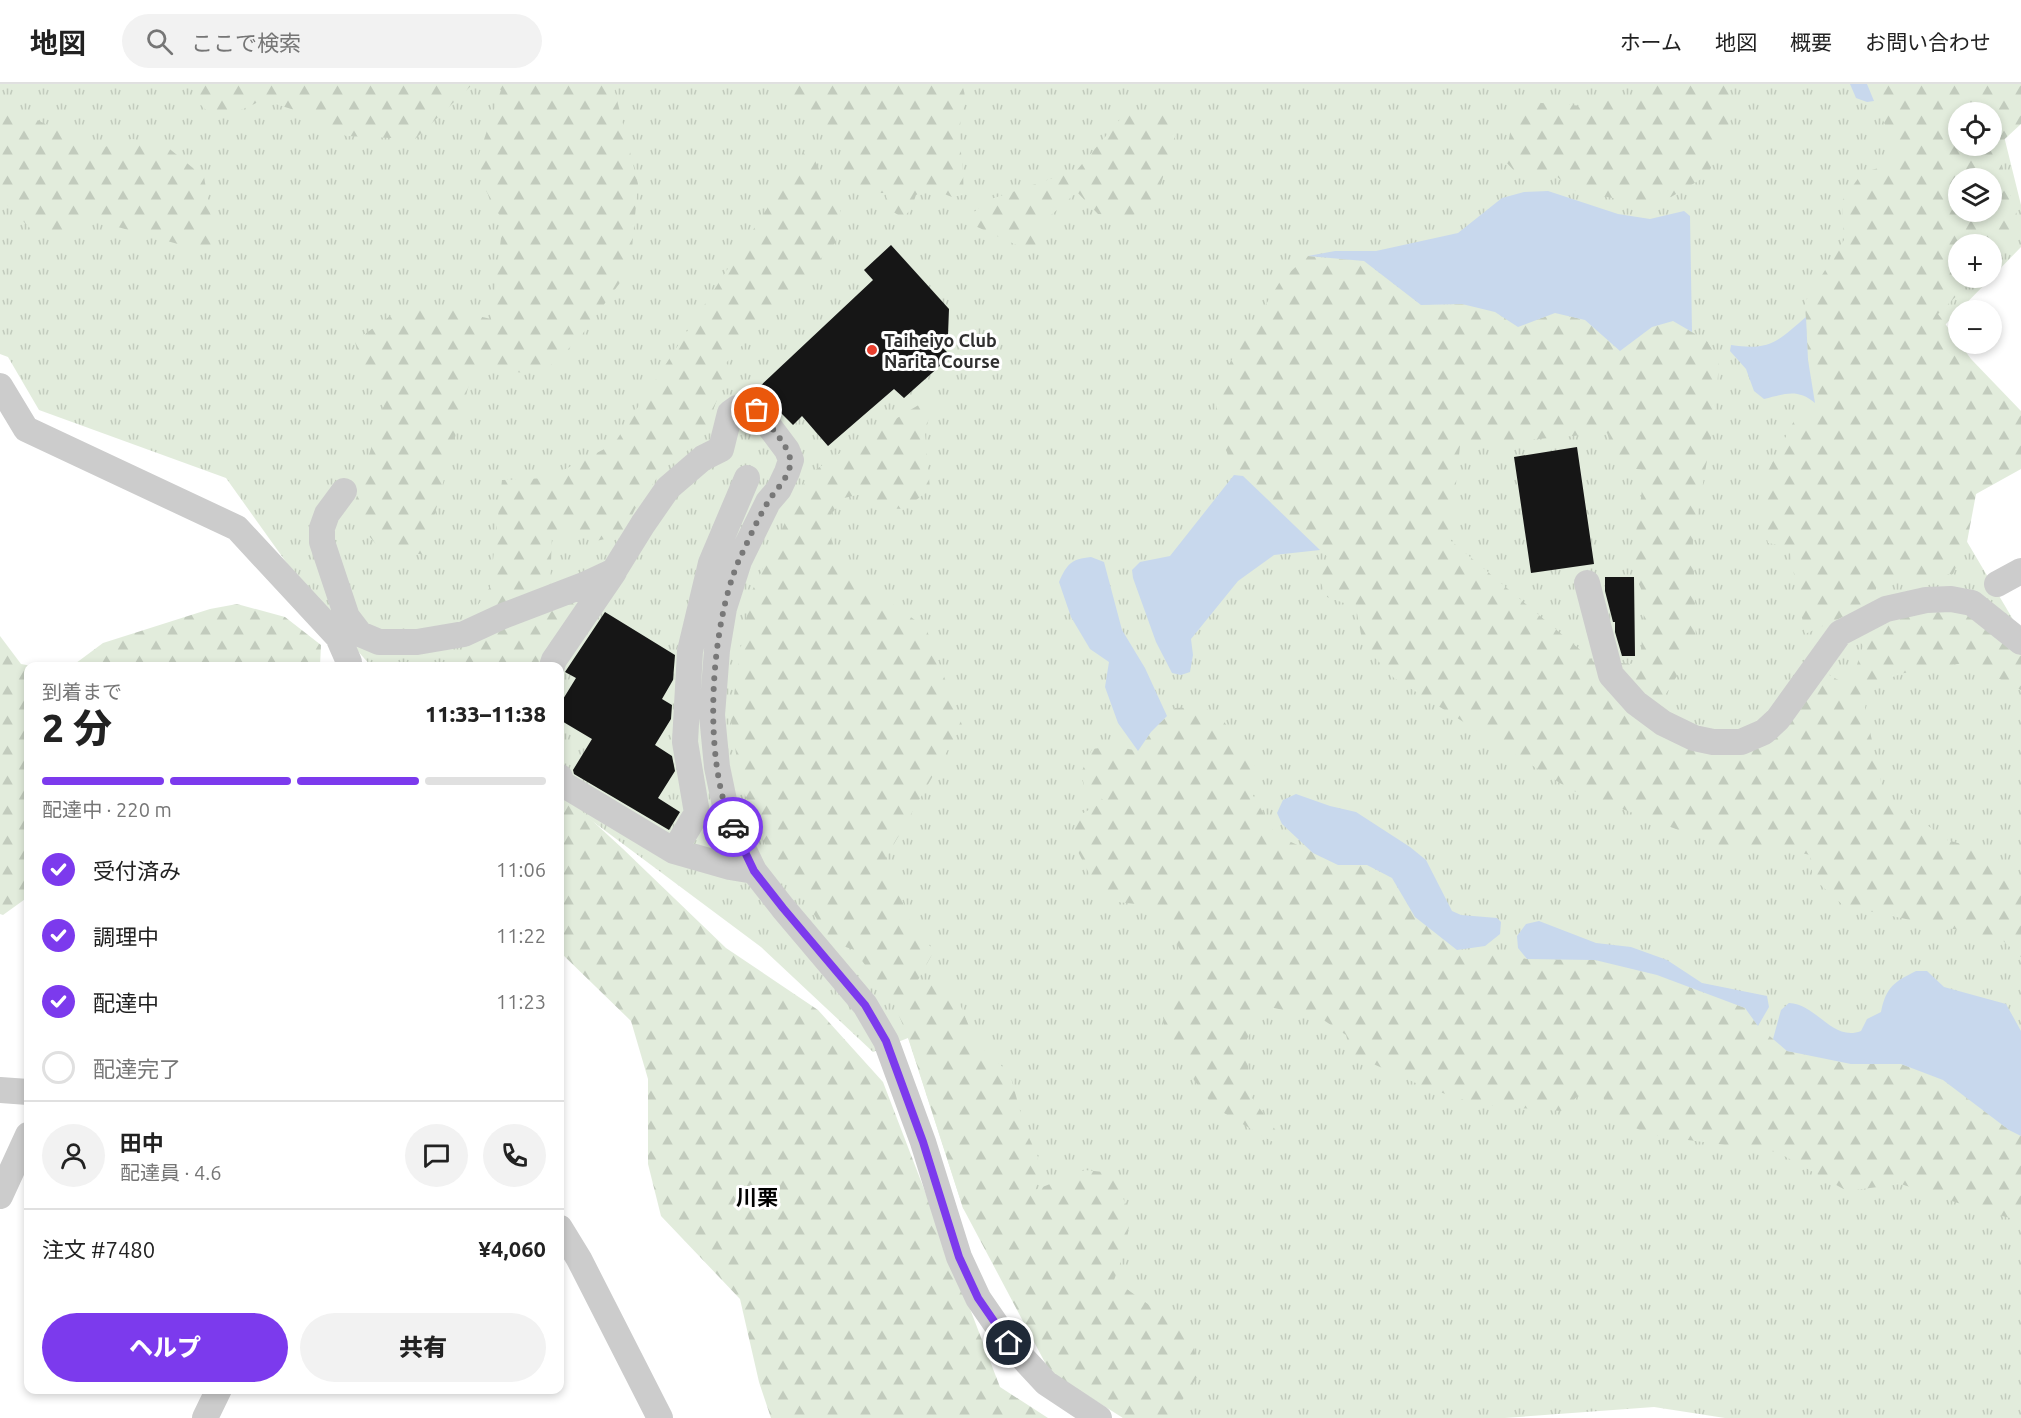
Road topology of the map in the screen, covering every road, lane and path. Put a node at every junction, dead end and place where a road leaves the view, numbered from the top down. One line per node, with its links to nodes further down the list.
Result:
1 (0, 386): 11 (street)
2 (721, 449): 3 (street); 5 (street); 7 (street)
3 (747, 478): 5 (street); 14 (street)
4 (344, 491): 7 (street)
5 (768, 502): 15 (street)
6 (2021, 571): 9 (street)
7 (614, 572): 12 (street)
8 (1587, 583): 10 (street)
9 (1997, 584)
10 (2021, 642)
11 (349, 662)
12 (553, 662)
13 (564, 785): 14 (street)
14 (674, 851): 15 (street)
15 (754, 871): 24 (street)
16 (0, 1090): 17 (street)
17 (24, 1092)
18 (24, 1144): 19 (street)
19 (0, 1196)
20 (564, 1235): 23 (street)
21 (217, 1394): 22 (street)
22 (205, 1418)
23 (660, 1418)
24 (1099, 1418)

